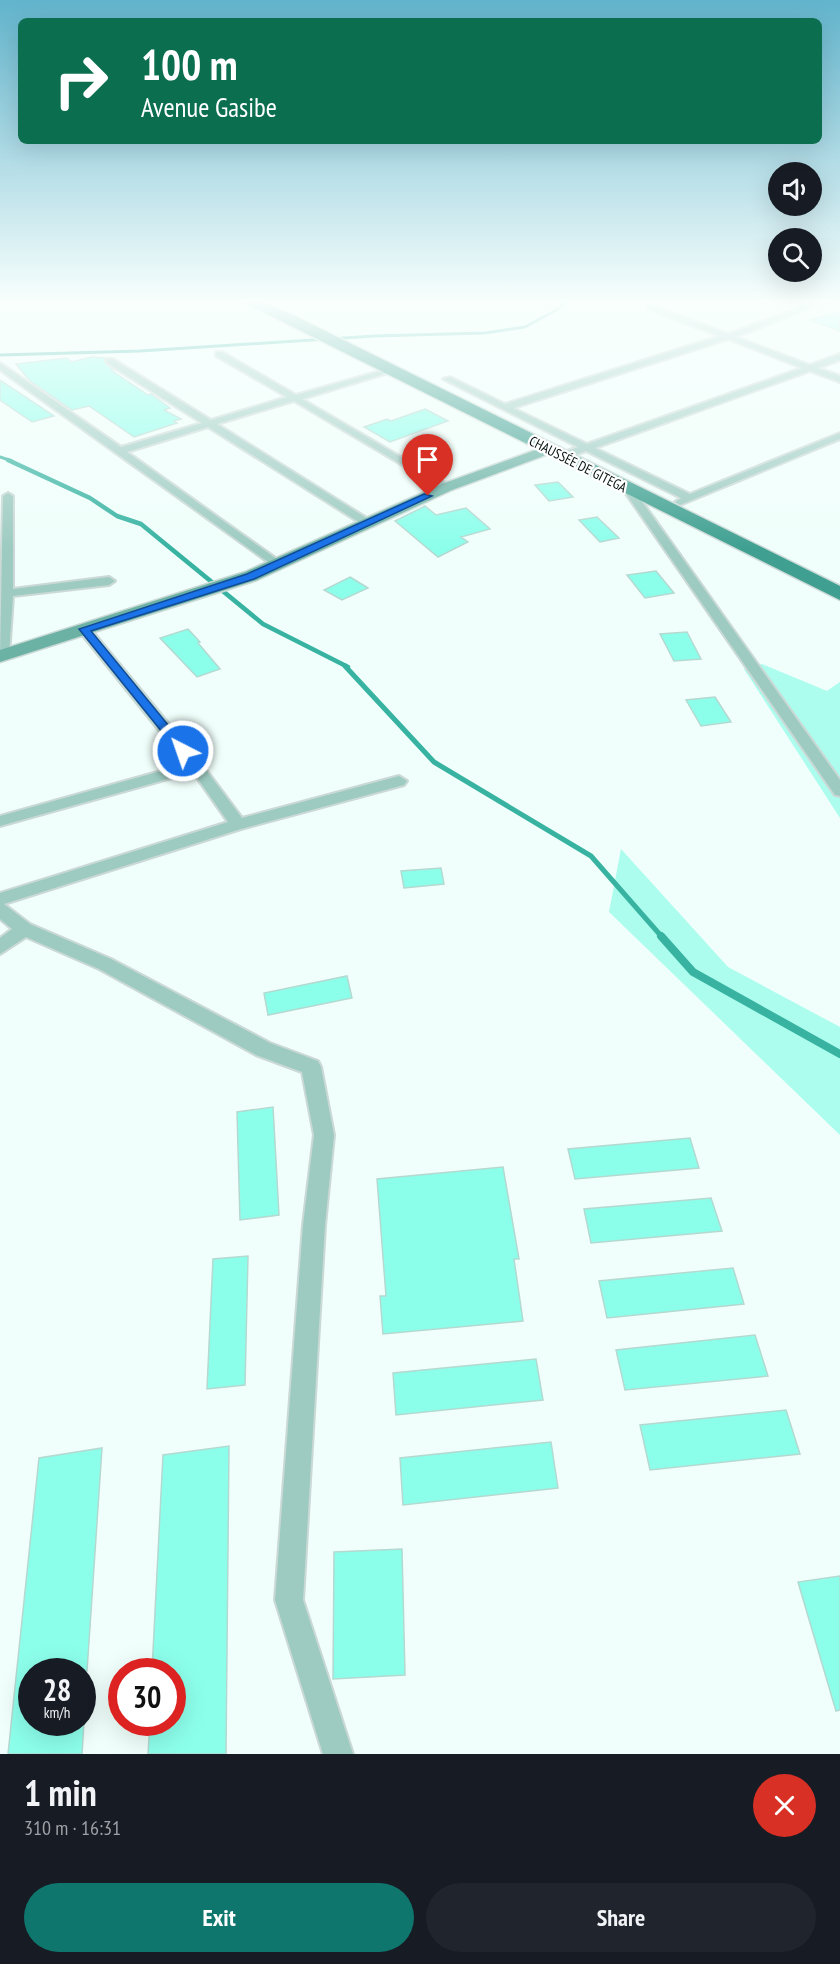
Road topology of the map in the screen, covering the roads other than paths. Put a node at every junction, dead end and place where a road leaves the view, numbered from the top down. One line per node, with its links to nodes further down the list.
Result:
1 (26, 385): 14 (street)
2 (147, 385): 11 (street)
3 (272, 385): 9 (street)
4 (339, 385): 9 (street)
5 (418, 385): 15 (main road, CHAUSSÉE DE GITEGA)
6 (458, 385): 10 (street)
7 (576, 385): 10 (street)
8 (761, 385): 13 (street)
9 (295, 398): 11 (street); 16 (street)
10 (506, 407): 13 (street)
11 (209, 424): 14 (street); 21 (street)
12 (840, 436): 19 (street)
13 (586, 446): 15 (street); 19 (street)
14 (119, 451): 23 (street)
15 (556, 452): 16 (street); 17 (main road, CHAUSSÉE DE GITEGA)
16 (447, 487): 21 (street)
17 (627, 488): 20 (main road, CHAUSSÉE DE GITEGA); 31 (street)
18 (8, 496): 22 (street)
19 (689, 498): 20 (street)
20 (668, 507): 26 (main road, CHAUSSÉE DE GITEGA)
21 (369, 524): 23 (street)
22 (4, 525): 25 (street)
23 (279, 565): 27 (street)
24 (109, 581): 25 (street)
25 (4, 594): 28 (street)
26 (840, 594)
27 (84, 629): 28 (street); 29 (street)
28 (1, 656)
29 (196, 766): 32 (street); 33 (street)
30 (399, 781): 33 (street)
31 (840, 791)
32 (0, 821)
33 (238, 824): 34 (street)
34 (0, 899)
35 (0, 909): 36 (street)
36 (24, 929): 37 (street); 38 (street)
37 (0, 947)
38 (338, 1754)

